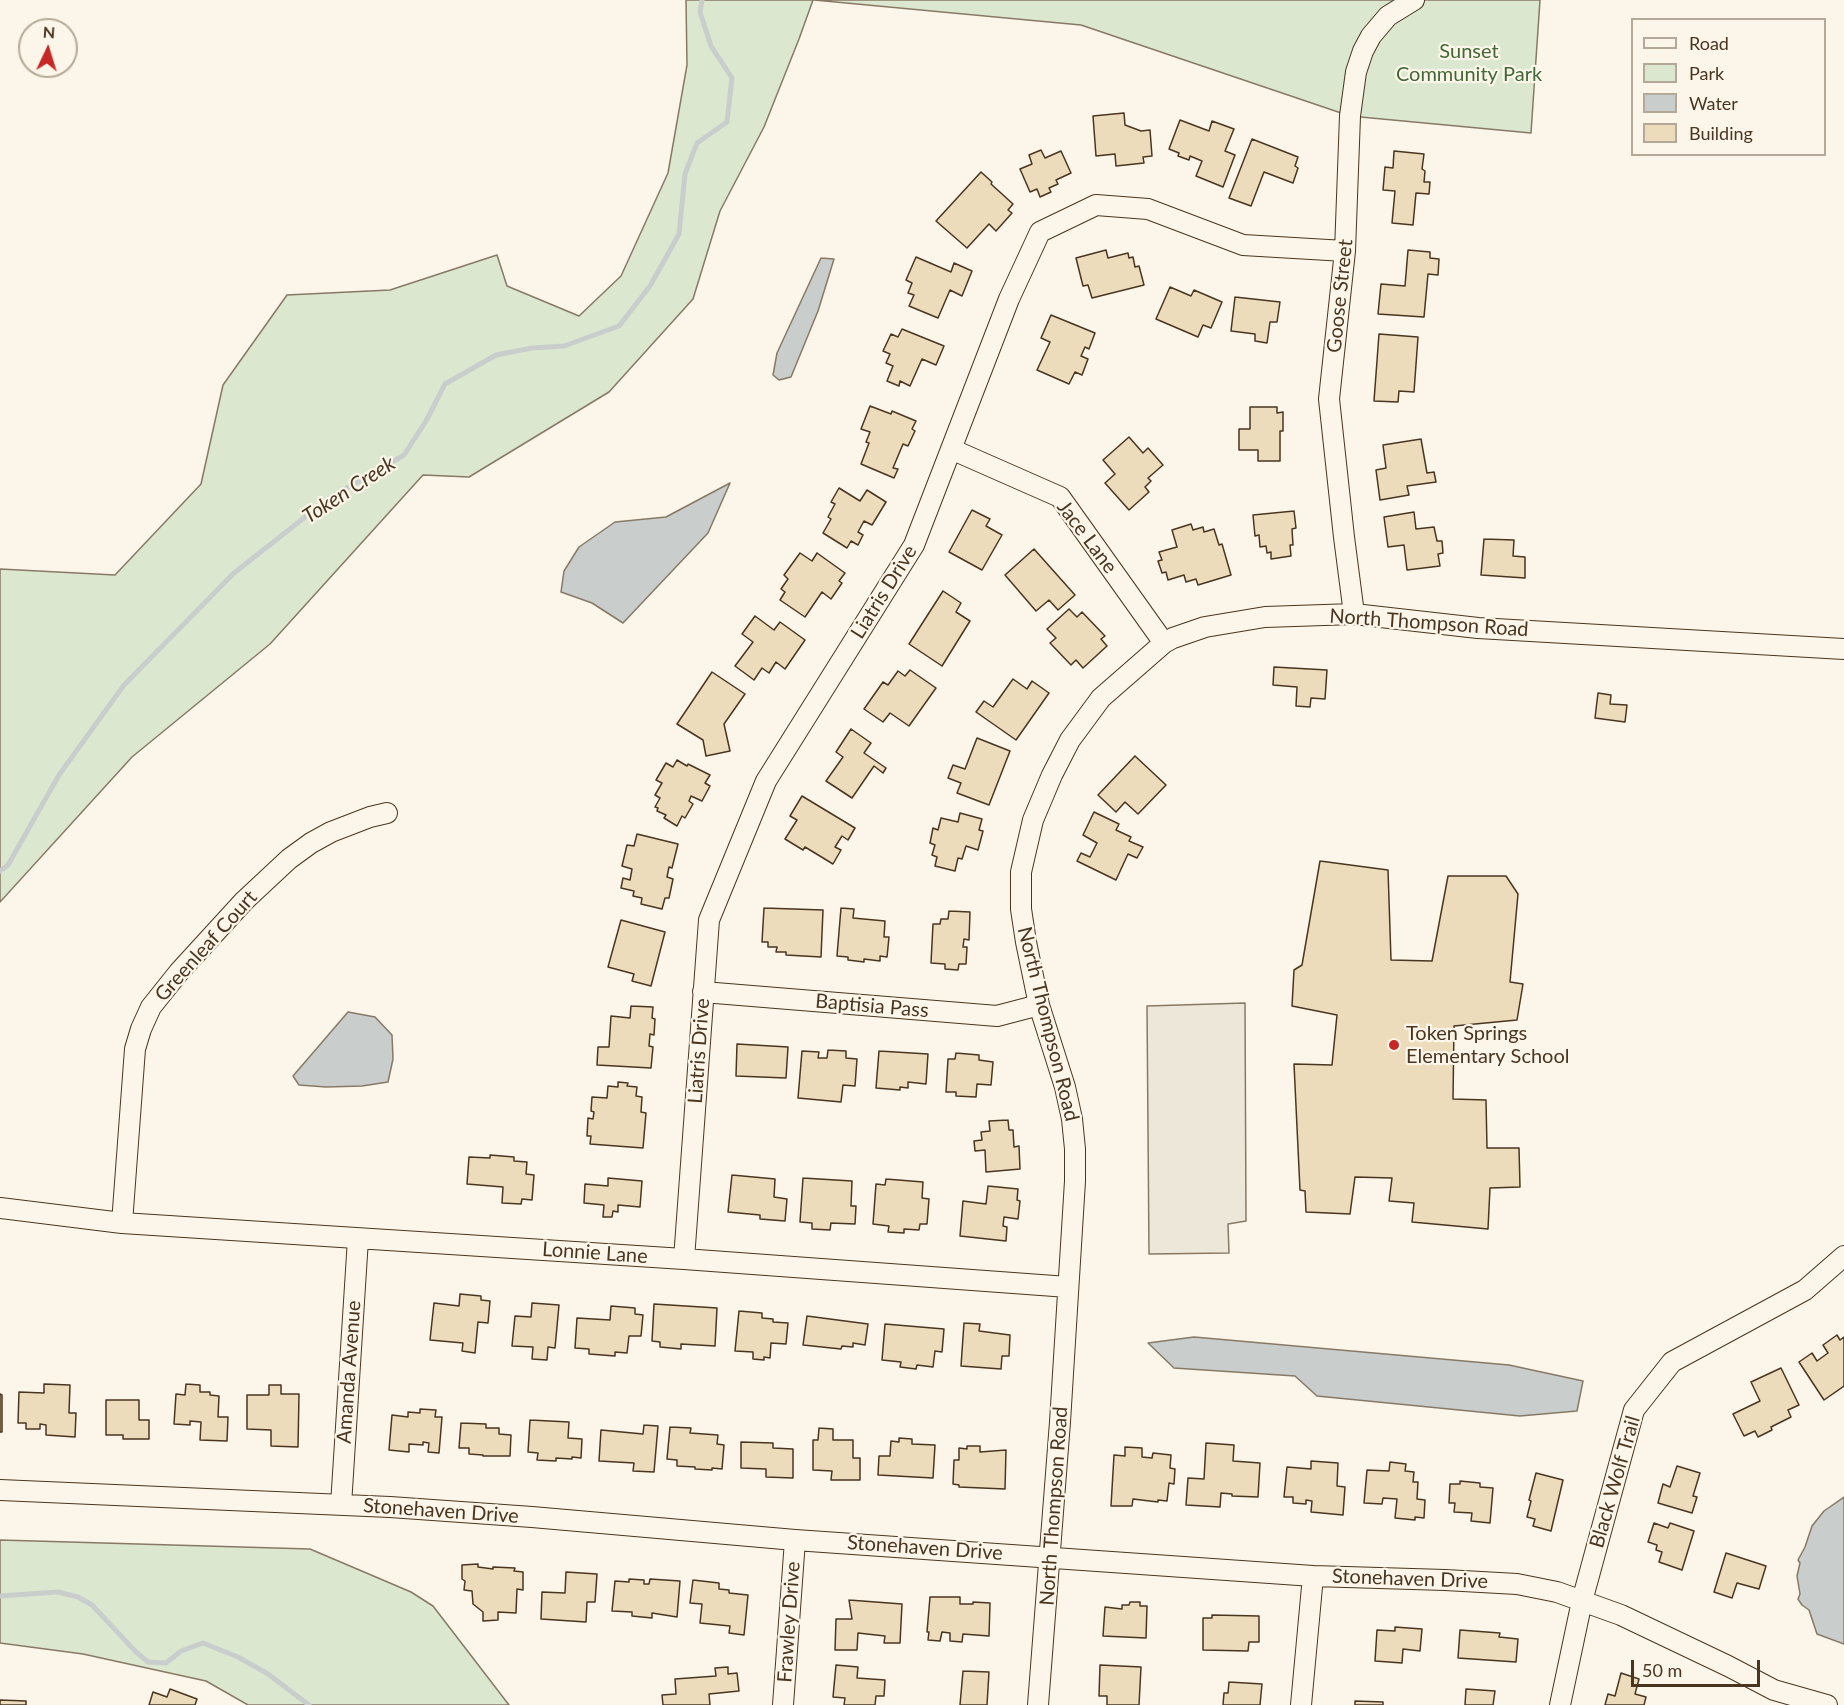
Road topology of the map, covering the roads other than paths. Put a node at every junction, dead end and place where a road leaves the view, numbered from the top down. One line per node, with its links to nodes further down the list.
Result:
1 (1414, 0): 2 (street, Goose Street)
2 (1345, 251): 3 (street, Liatris Drive); 4 (street, Goose Street)
3 (951, 448): 5 (street, Jace Lane); 8 (street, Liatris Drive)
4 (1354, 614): 5 (street, North Thompson Road); 6 (street, North Thompson Road)
5 (1164, 643): 9 (street, North Thompson Road)
6 (1844, 649)
7 (387, 813): 11 (street, Greenleaf Court)
8 (703, 992): 9 (street, Baptisia Pass); 14 (street, Liatris Drive)
9 (1039, 1005): 15 (street, North Thompson Road)
10 (0, 1208): 11 (street, Lonnie Lane)
11 (122, 1223): 12 (street, Lonnie Lane)
12 (358, 1239): 14 (street, Lonnie Lane); 17 (street, Amanda Avenue)
13 (1844, 1256): 21 (street, Black Wolf Trail)
14 (684, 1259): 15 (street, Lonnie Lane)
15 (1068, 1287): 19 (street, North Thompson Road)
16 (0, 1490): 17 (street, Stonehaven Drive)
17 (341, 1505): 18 (street, Stonehaven Drive)
18 (795, 1540): 19 (street, Stonehaven Drive); 23 (street, Frawley Drive)
19 (1050, 1556): 20 (street, Stonehaven Drive); 24 (street, North Thompson Road)
20 (1313, 1575): 21 (street, Stonehaven Drive); 25 (street)
21 (1582, 1601): 22 (street, Stonehaven Drive); 26 (street, Black Wolf Trail)
22 (1822, 1704)
23 (783, 1705)
24 (1038, 1705)
25 (1301, 1705)
26 (1560, 1705)

